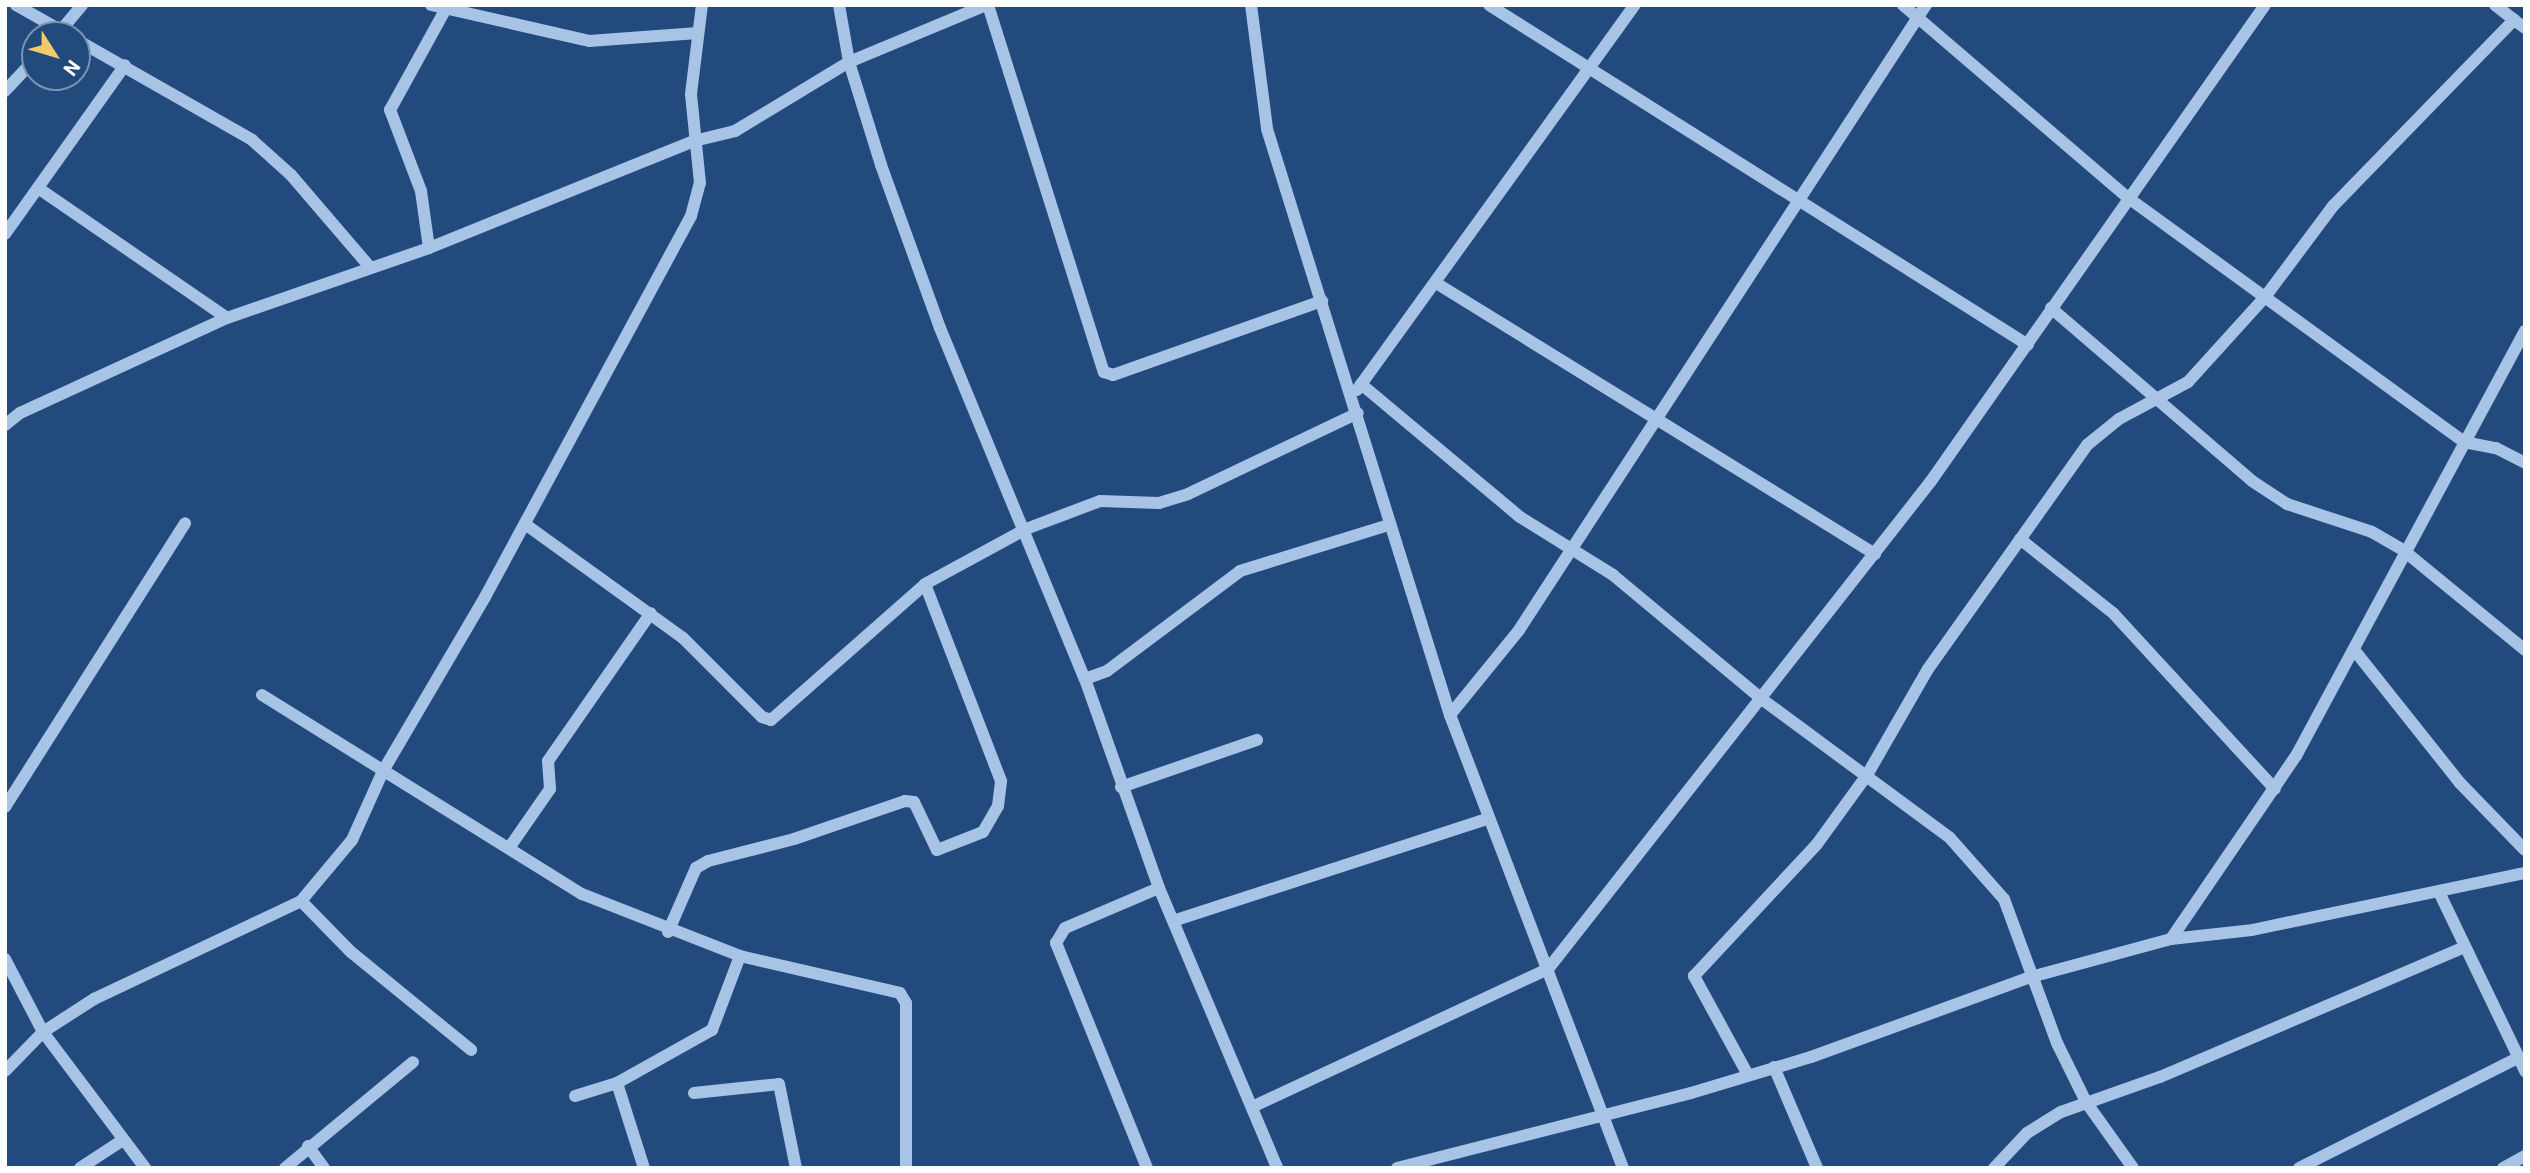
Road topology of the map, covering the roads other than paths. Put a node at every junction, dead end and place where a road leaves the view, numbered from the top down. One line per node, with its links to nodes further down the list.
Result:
1 (16, 5): 16 (street)
2 (82, 5): 17 (street)
3 (431, 5): 14 (street)
4 (702, 5): 19 (street)
5 (839, 5): 21 (street)
6 (987, 5): 21 (street); 35 (street)
7 (1251, 5): 35 (street)
8 (1489, 5): 23 (street)
9 (1635, 5): 23 (street)
10 (1903, 5): 15 (street)
11 (1926, 5): 15 (street)
12 (2264, 5): 28 (street)
13 (2495, 5): 18 (street)
14 (447, 8): 19 (street); 31 (street)
15 (1919, 18): 28 (street); 29 (street)
16 (41, 21)
17 (71, 21)
18 (2519, 24): 34 (street)
19 (698, 33): 26 (street)
20 (91, 47): 22 (street)
21 (849, 62): 26 (street); 51 (street)
22 (125, 65): 27 (street); 32 (street)
23 (1592, 66): 29 (street); 33 (street)
24 (21, 73): 25 (street)
25 (5, 90)
26 (694, 141): 31 (street); 49 (street)
27 (38, 188): 30 (street); 37 (street)
28 (2127, 197): 34 (street); 36 (street)
29 (1801, 202): 39 (street); 44 (street)
30 (5, 234)
31 (429, 248): 32 (street)
32 (369, 266): 37 (street)
33 (1436, 283): 40 (street); 44 (street)
34 (2265, 297): 42 (street); 46 (street)
35 (1322, 301): 41 (street)
36 (2051, 308): 39 (street); 42 (street)
37 (226, 318): 45 (street)
38 (2525, 331): 46 (street)
39 (2028, 345): 55 (street)
40 (1361, 384): 41 (street); 53 (street)
41 (1352, 396): 43 (street)
42 (2155, 402): 52 (street); 54 (street)
43 (1358, 413): 50 (street); 51 (street)
44 (1654, 415): 53 (street); 55 (street)
45 (5, 425)
46 (2463, 442): 47 (street); 54 (street)
47 (2525, 463)
48 (186, 523): 69 (street)
49 (525, 524): 57 (street); 65 (street)
50 (1390, 525): 60 (street); 63 (street)
51 (1026, 529): 56 (street); 60 (street)
52 (2020, 539): 66 (street); 68 (street)
53 (1571, 547): 62 (street); 63 (street)
54 (2403, 550): 58 (street); 59 (street)
55 (1875, 554): 62 (street)
56 (925, 584): 57 (street); 78 (street)
57 (651, 613): 71 (street)
58 (2355, 650): 68 (street); 72 (street)
59 (2525, 650)
60 (1084, 679): 67 (street)
61 (262, 695): 65 (street)
62 (1763, 700): 66 (street); 83 (street)
63 (1450, 715): 70 (street)
64 (1257, 740): 67 (street)
65 (383, 771): 71 (street); 76 (street)
66 (1867, 775): 84 (street); 92 (street)
67 (1121, 786): 74 (street)
68 (2276, 789): 79 (street)
69 (5, 807)
70 (1486, 819): 77 (street); 83 (street)
71 (509, 848): 78 (street)
72 (2525, 850)
73 (2525, 873): 75 (street)
74 (1159, 888): 77 (street); 109 (street)
75 (2439, 892): 79 (street); 80 (street)
76 (301, 901): 85 (street); 86 (street)
77 (1175, 920): 97 (street)
78 (668, 932): 81 (street)
79 (2171, 939): 84 (street)
80 (2462, 948): 87 (street); 96 (street)
81 (740, 956): 93 (street); 108 (street)
82 (5, 959): 85 (street)
83 (1548, 969): 97 (street); 98 (street)
84 (2031, 977): 89 (street); 96 (street)
85 (43, 1032): 90 (street); 99 (street)
86 (471, 1050)
87 (2518, 1058): 91 (street); 116 (street)
88 (413, 1062): 100 (street)
89 (1774, 1067): 92 (street); 113 (street)
90 (5, 1071)
91 (2525, 1071)
92 (1748, 1075): 98 (street)
93 (617, 1083): 95 (street); 106 (street)
94 (694, 1093): 107 (street)
95 (575, 1096)
96 (2086, 1102): 114 (street); 115 (street)
97 (1252, 1107): 110 (street)
98 (1604, 1116): 111 (street); 112 (street)
99 (123, 1140): 102 (street); 103 (street)
100 (308, 1146): 104 (street); 105 (street)
101 (2525, 1156): 117 (street)
102 (80, 1168)
103 (145, 1168)
104 (285, 1168)
105 (324, 1168)
106 (643, 1168)
107 (796, 1168)
108 (906, 1168)
109 (1147, 1168)
110 (1277, 1168)
111 (1397, 1168)
112 (1623, 1168)
113 (1817, 1168)
114 (1994, 1168)
115 (2133, 1168)
116 (2299, 1168)
117 (2503, 1168)

